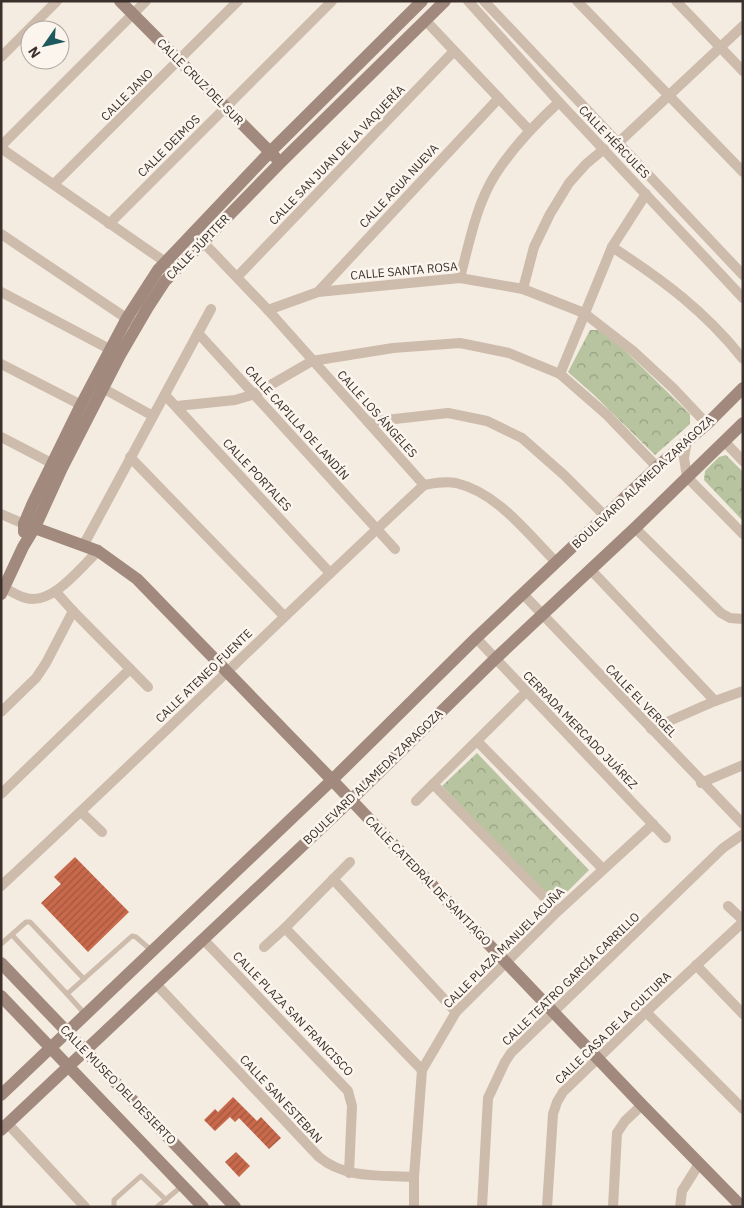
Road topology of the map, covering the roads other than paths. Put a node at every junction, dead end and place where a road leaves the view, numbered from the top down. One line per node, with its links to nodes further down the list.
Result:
1 (57, 1): 17 (street)
2 (120, 1): 12 (street, CALLE CRUZ DEL SUR)
3 (146, 1): 12 (street)
4 (238, 1): 18 (street, CALLE JANO)
5 (332, 1): 23 (street, CALLE DEIMOS)
6 (422, 1): 28 (street, CALLE JÚPITER)
7 (446, 1): 13 (street, CALLE JÚPITER)
8 (468, 1): 22 (street, CALLE HÉRCULES)
9 (484, 1): 25 (street, CALLE HÉRCULES)
10 (577, 1): 20 (street)
11 (676, 1): 15 (street)
12 (133, 14): 18 (street, CALLE CRUZ DEL SUR); 26 (street)
13 (426, 21): 16 (street); 29 (street, CALLE JÚPITER)
14 (743, 26): 15 (street)
15 (720, 47): 19 (street); 20 (street)
16 (454, 51): 21 (street); 40 (street, CALLE SAN JUAN DE LA VAQUERÍA)
17 (1, 57)
18 (179, 61): 23 (street, CALLE CRUZ DEL SUR); 31 (street, CALLE JANO)
19 (743, 71)
20 (670, 96): 25 (street); 30 (street)
21 (499, 98): 24 (street); 44 (street, CALLE AGUA NUEVA)
22 (559, 102): 24 (street); 27 (street, CALLE HÉRCULES)
23 (225, 108): 28 (street, CALLE CRUZ DEL SUR); 33 (street, CALLE DEIMOS)
24 (529, 130): 41 (street)
25 (618, 143): 39 (street, CALLE HÉRCULES)
26 (1, 147): 31 (street)
27 (604, 149): 32 (street, CALLE HÉRCULES); 42 (street)
28 (270, 152): 29 (street, CALLE CRUZ DEL SUR); 37 (street, CALLE JÚPITER)
29 (280, 162): 35 (street, CALLE JÚPITER)
30 (743, 172)
31 (54, 184): 33 (street)
32 (646, 194): 36 (street); 45 (street, CALLE HÉRCULES)
33 (109, 224): 37 (street)
34 (1, 234): 49 (street)
35 (203, 242): 38 (street, CALLE JÚPITER); 40 (street, CALLE LOS ÁNGELES)
36 (612, 247): 48 (street); 52 (street)
37 (165, 262): 38 (street); 49 (street, CALLE JÚPITER)
38 (176, 269): 49 (street, CALLE JÚPITER)
39 (743, 275)
40 (237, 277): 47 (street, CALLE LOS ÁNGELES)
41 (460, 278): 42 (street, CALLE SANTA ROSA); 44 (street, CALLE SANTA ROSA)
42 (523, 289): 48 (street, CALLE SANTA ROSA)
43 (1, 292): 51 (street)
44 (318, 292): 47 (street, CALLE SANTA ROSA)
45 (743, 298)
46 (211, 309): 50 (street)
47 (268, 310): 53 (street, CALLE LOS ÁNGELES)
48 (584, 313): 55 (street); 65 (street, CALLE SANTA ROSA)
49 (132, 322): 51 (street, CALLE JÚPITER)
50 (198, 333): 58 (street, CALLE CAPILLA DE LANDÍN); 59 (street)
51 (115, 352): 56 (street, CALLE JÚPITER)
52 (743, 359)
53 (312, 361): 55 (street); 58 (street); 63 (street, CALLE LOS ÁNGELES)
54 (1, 364): 61 (street)
55 (560, 374): 72 (street)
56 (98, 386): 61 (street, CALLE JÚPITER); 62 (street)
57 (743, 388): 65 (street, BOULEVARD ALAMEDA ZARAGOZA)
58 (255, 394): 60 (street); 79 (street, CALLE CAPILLA DE LANDÍN)
59 (165, 395): 60 (street, CALLE PORTALES); 62 (street)
60 (177, 406): 86 (street, CALLE PORTALES)
61 (87, 408): 71 (street, CALLE JÚPITER)
62 (153, 416): 69 (street)
63 (368, 422): 74 (street, CALLE LOS ÁNGELES); 76 (street)
64 (743, 423): 68 (street, BOULEVARD ALAMEDA ZARAGOZA)
65 (707, 424): 67 (street, BOULEVARD ALAMEDA ZARAGOZA)
66 (1, 437): 71 (street)
67 (687, 441): 72 (street, BOULEVARD ALAMEDA ZARAGOZA); 73 (street)
68 (724, 441): 70 (street); 73 (street, BOULEVARD ALAMEDA ZARAGOZA)
69 (130, 457): 81 (street); 92 (street)
70 (743, 462)
71 (57, 466): 77 (street, CALLE JÚPITER)
72 (657, 467): 76 (street, BOULEVARD ALAMEDA ZARAGOZA)
73 (687, 477): 78 (street, BOULEVARD ALAMEDA ZARAGOZA); 80 (street)
74 (424, 485): 79 (street, CALLE ATENEO FUENTE); 84 (street)
75 (1, 514): 77 (street, CALLE CATEDRAL DE SANTIAGO)
76 (605, 516): 84 (street, BOULEVARD ALAMEDA ZARAGOZA)
77 (30, 526): 81 (street, CALLE CATEDRAL DE SANTIAGO); 87 (street, CALLE JÚPITER)
78 (635, 528): 85 (street, BOULEVARD ALAMEDA ZARAGOZA); 93 (street)
79 (376, 530): 82 (street, CALLE CAPILLA DE LANDÍN); 86 (street, CALLE ATENEO FUENTE)
80 (743, 534)
81 (83, 546): 83 (street, CALLE CATEDRAL DE SANTIAGO)
82 (395, 549)
83 (98, 551): 88 (street); 97 (street, CALLE CATEDRAL DE SANTIAGO)
84 (556, 562): 89 (street, BOULEVARD ALAMEDA ZARAGOZA)
85 (591, 570): 91 (street, BOULEVARD ALAMEDA ZARAGOZA); 101 (street)
86 (330, 573): 92 (street, CALLE ATENEO FUENTE)
87 (3, 589): 88 (street)
88 (56, 592): 90 (street)
89 (523, 594): 91 (street, CALLE EL VERGEL); 94 (street, BOULEVARD ALAMEDA ZARAGOZA)
90 (73, 611): 96 (street); 102 (street)
91 (542, 615): 95 (street, BOULEVARD ALAMEDA ZARAGOZA); 103 (street, CALLE EL VERGEL)
92 (284, 616): 97 (street, CALLE ATENEO FUENTE)
93 (743, 619)
94 (476, 638): 95 (street, CERRADA MERCADO JUÁREZ); 106 (street, BOULEVARD ALAMEDA ZARAGOZA)
95 (495, 659): 100 (street, CERRADA MERCADO JUÁREZ); 110 (street, BOULEVARD ALAMEDA ZARAGOZA)
96 (130, 669): 98 (street); 109 (street)
97 (226, 671): 106 (street, CALLE CATEDRAL DE SANTIAGO); 112 (street, CALLE ATENEO FUENTE)
98 (148, 687)
99 (743, 691): 101 (street)
100 (526, 692): 104 (street); 113 (street, CERRADA MERCADO JUÁREZ)
101 (715, 701): 103 (street)
102 (1, 712)
103 (650, 729): 107 (street, CALLE EL VERGEL)
104 (476, 741): 108 (street); 119 (street)
105 (743, 765): 107 (street)
106 (332, 780): 110 (street, CALLE CATEDRAL DE SANTIAGO); 130 (street, BOULEVARD ALAMEDA ZARAGOZA)
107 (702, 782): 114 (street, CALLE EL VERGEL)
108 (432, 784): 111 (street); 123 (street)
109 (1, 794)
110 (351, 800): 127 (street, BOULEVARD ALAMEDA ZARAGOZA); 132 (street, CALLE CATEDRAL DE SANTIAGO)
111 (416, 801)
112 (81, 812): 115 (street); 121 (street, CALLE ATENEO FUENTE)
113 (653, 824): 117 (street, CERRADA MERCADO JUÁREZ); 119 (street, CALLE PLAZA MANUEL ACUÑA)
114 (743, 824)
115 (102, 832)
116 (743, 834): 139 (street, CALLE TEATRO GARCÍA CARRILLO)
117 (666, 838)
118 (350, 862): 120 (street)
119 (603, 869): 123 (street, CALLE PLAZA MANUEL ACUÑA)
120 (333, 880): 125 (street); 138 (street)
121 (1, 886)
122 (728, 906): 124 (street)
123 (558, 910): 132 (street, CALLE PLAZA MANUEL ACUÑA)
124 (743, 921): 133 (street, CALLE CASA DE LA CULTURA)
125 (285, 928): 129 (street); 148 (street)
126 (12, 935): 128 (lane); 134 (lane); 136 (lane)
127 (203, 939): 135 (street, BOULEVARD ALAMEDA ZARAGOZA); 154 (street, CALLE PLAZA SAN FRANCISCO)
128 (1, 944)
129 (264, 947)
130 (152, 950): 134 (lane); 141 (street, BOULEVARD ALAMEDA ZARAGOZA)
131 (1, 963): 143 (street, CALLE MUSEO DEL DESIERTO)
132 (506, 963): 138 (street, CALLE PLAZA MANUEL ACUÑA); 139 (street, CALLE CATEDRAL DE SANTIAGO)
133 (696, 965): 140 (street, CALLE CASA DE LA CULTURA); 142 (street)
134 (84, 979): 136 (lane)
135 (156, 984): 145 (street, BOULEVARD ALAMEDA ZARAGOZA); 154 (street, CALLE SAN ESTEBAN)
136 (67, 994): 141 (lane)
137 (1, 996): 144 (street, CALLE MUSEO DEL DESIERTO)
138 (456, 1012): 148 (street, CALLE PLAZA MANUEL ACUÑA)
139 (554, 1012): 146 (street, CALLE CATEDRAL DE SANTIAGO); 164 (street, CALLE TEATRO GARCÍA CARRILLO)
140 (646, 1012): 146 (street, CALLE CASA DE LA CULTURA); 151 (street)
141 (85, 1014): 143 (street, BOULEVARD ALAMEDA ZARAGOZA)
142 (743, 1014)
143 (66, 1032): 144 (street, BOULEVARD ALAMEDA ZARAGOZA); 145 (street, CALLE MUSEO DEL DESIERTO)
144 (50, 1048): 147 (street, CALLE MUSEO DEL DESIERTO); 149 (street, BOULEVARD ALAMEDA ZARAGOZA)
145 (84, 1050): 147 (street, BOULEVARD ALAMEDA ZARAGOZA); 162 (street, CALLE MUSEO DEL DESIERTO)
146 (597, 1058): 150 (street, CALLE CATEDRAL DE SANTIAGO); 165 (street, CALLE CASA DE LA CULTURA)
147 (68, 1066): 152 (street, BOULEVARD ALAMEDA ZARAGOZA); 156 (street, CALLE MUSEO DEL DESIERTO)
148 (422, 1070): 155 (street, CALLE PLAZA MANUEL ACUÑA)
149 (1, 1095)
150 (642, 1105): 153 (street, CALLE CATEDRAL DE SANTIAGO); 166 (street)
151 (743, 1109)
152 (4, 1127): 158 (street)
153 (699, 1164): 167 (street); 168 (street, CALLE CATEDRAL DE SANTIAGO)
154 (349, 1173): 155 (street, CALLE SAN ESTEBAN)
155 (414, 1177): 163 (street, CALLE PLAZA MANUEL ACUÑA)
156 (182, 1185): 157 (lane); 161 (street, CALLE MUSEO DEL DESIERTO)
157 (166, 1200): 159 (lane); 160 (lane)
158 (85, 1207)
159 (114, 1207)
160 (158, 1207)
161 (203, 1207)
162 (235, 1207)
163 (414, 1207)
164 (482, 1207)
165 (547, 1207)
166 (613, 1207)
167 (680, 1207)
168 (742, 1207)

